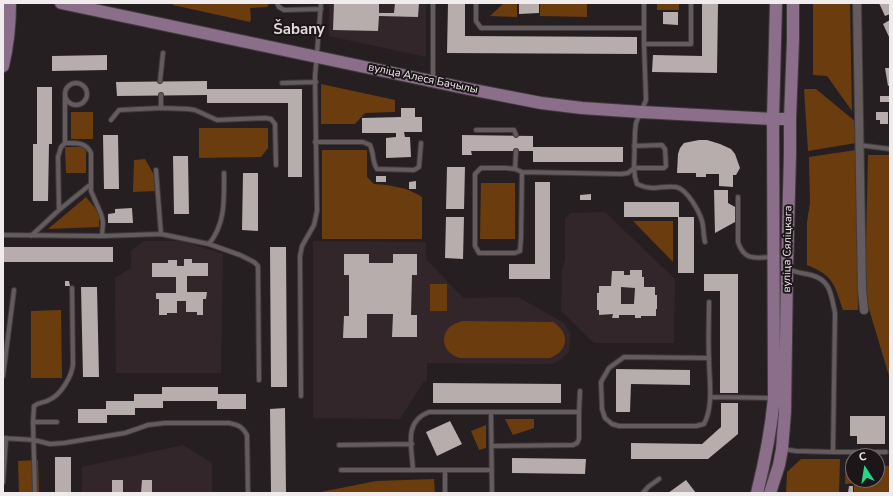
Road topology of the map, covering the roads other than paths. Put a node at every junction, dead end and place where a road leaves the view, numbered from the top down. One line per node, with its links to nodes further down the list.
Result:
1 (10, 3): 17 (main road)
2 (61, 3): 16 (main road, вуліца Алеся Бачылы)
3 (277, 3): 12 (lane)
4 (321, 3): 12 (lane)
5 (434, 3): 19 (lane)
6 (476, 3): 13 (lane)
7 (644, 3): 13 (lane)
8 (691, 3): 14 (lane)
9 (776, 3): 26 (main road, вуліца Сяліцкага)
10 (793, 3): 27 (main road, вуліца Сяліцкага)
11 (857, 3): 34 (street)
12 (321, 9): 16 (lane)
13 (644, 28): 14 (lane)
14 (644, 44): 25 (lane)
15 (163, 53): 18 (lane)
16 (318, 57): 19 (main road, вуліца Алеся Бачылы); 20 (lane)
17 (3, 66)
18 (160, 81)
19 (432, 81): 25 (main road, вуліца Алеся Бачылы)
20 (316, 82): 21 (lane); 31 (lane)
21 (282, 83)
22 (65, 93): 22 (lane); 32 (lane)
23 (161, 95): 24 (lane)
24 (161, 108): 28 (lane); 38 (lane)
25 (641, 112): 26 (main road, вуліца Алеся Бачылы); 35 (lane)
26 (773, 119): 27 (main road, вуліца Алеся Бачылы); 53 (main road, вуліца Сяліцкага)
27 (790, 119): 54 (main road, вуліца Сяліцкага)
28 (111, 120)
29 (476, 130): 30 (lane)
30 (516, 135)
31 (316, 142): 33 (lane); 63 (lane)
32 (66, 143): 44 (lane); 46 (lane)
33 (421, 143)
34 (859, 145): 36 (lane); 58 (street)
35 (634, 146): 39 (lane); 39 (lane)
36 (890, 149)
37 (516, 151): 40 (lane)
38 (276, 165)
39 (634, 168): 42 (lane); 51 (lane)
40 (516, 169): 42 (lane); 42 (lane)
41 (156, 170): 47 (lane)
42 (522, 172)
43 (224, 173): 52 (lane)
44 (91, 184): 46 (lane); 50 (lane)
45 (738, 197): 53 (lane)
46 (59, 210): 49 (lane)
47 (161, 234): 50 (lane); 52 (lane)
48 (3, 235): 49 (lane)
49 (31, 236): 50 (lane)
50 (102, 236)
51 (705, 242)
52 (209, 244): 61 (lane)
53 (774, 257): 65 (main road, вуліца Сяліцкага)
54 (787, 268): 75 (main road, вуліца Сяліцкага); 76 (lane)
55 (72, 288): 68 (lane)
56 (14, 290): 60 (lane)
57 (709, 302): 59 (lane)
58 (864, 310)
59 (708, 358): 64 (lane); 64 (lane)
60 (3, 376)
61 (259, 380)
62 (580, 391): 67 (lane)
63 (301, 396)
64 (710, 397): 65 (lane)
65 (774, 398): 89 (main road, вуліца Сяліцкага)
66 (491, 412): 67 (lane); 72 (lane); 74 (lane)
67 (579, 412): 74 (lane)
68 (33, 422): 69 (lane); 71 (lane)
69 (57, 422)
70 (4, 438): 71 (lane); 83 (lane)
71 (34, 440): 84 (lane); 85 (lane)
72 (412, 444): 73 (lane); 79 (lane)
73 (339, 445)
74 (492, 446): 81 (lane)
75 (782, 449): 76 (lane); 90 (main road, вуліца Сяліцкага)
76 (833, 452): 77 (lane)
77 (886, 452)
78 (341, 470): 79 (lane)
79 (413, 470): 80 (lane)
80 (445, 470): 81 (lane); 86 (lane)
81 (491, 470): 87 (lane)
82 (658, 480): 88 (lane)
83 (3, 482)
84 (35, 493)
85 (248, 493)
86 (445, 493)
87 (492, 493)
88 (643, 493)
89 (757, 493)
90 (770, 493)

